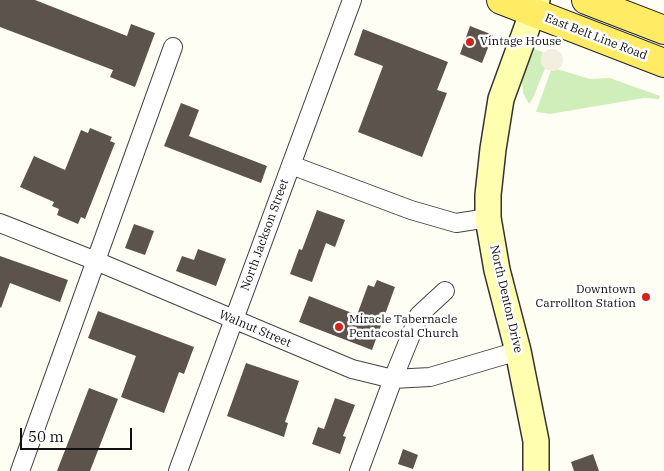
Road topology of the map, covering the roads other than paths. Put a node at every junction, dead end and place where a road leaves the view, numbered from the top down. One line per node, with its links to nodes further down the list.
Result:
1 (352, 0): 8 (street, North Jackson Street)
2 (501, 0): 4 (main road, East Belt Line Road)
3 (586, 0): 5 (main road)
4 (535, 6): 7 (main road, East Belt Line Road); 9 (street, North Denton Drive)
5 (664, 30)
6 (173, 47): 11 (street)
7 (664, 63)
8 (291, 165): 9 (street); 13 (street, North Jackson Street)
9 (488, 218): 14 (street, North Denton Drive)
10 (0, 223): 11 (street, Walnut Street)
11 (96, 261): 13 (street, Walnut Street); 16 (street)
12 (445, 291): 15 (street)
13 (234, 320): 15 (street, Walnut Street); 17 (street, North Jackson Street)
14 (518, 350): 15 (street, Walnut Street); 19 (street, North Denton Drive)
15 (393, 379): 18 (street)
16 (20, 471)
17 (178, 471)
18 (360, 471)
19 (536, 471)

